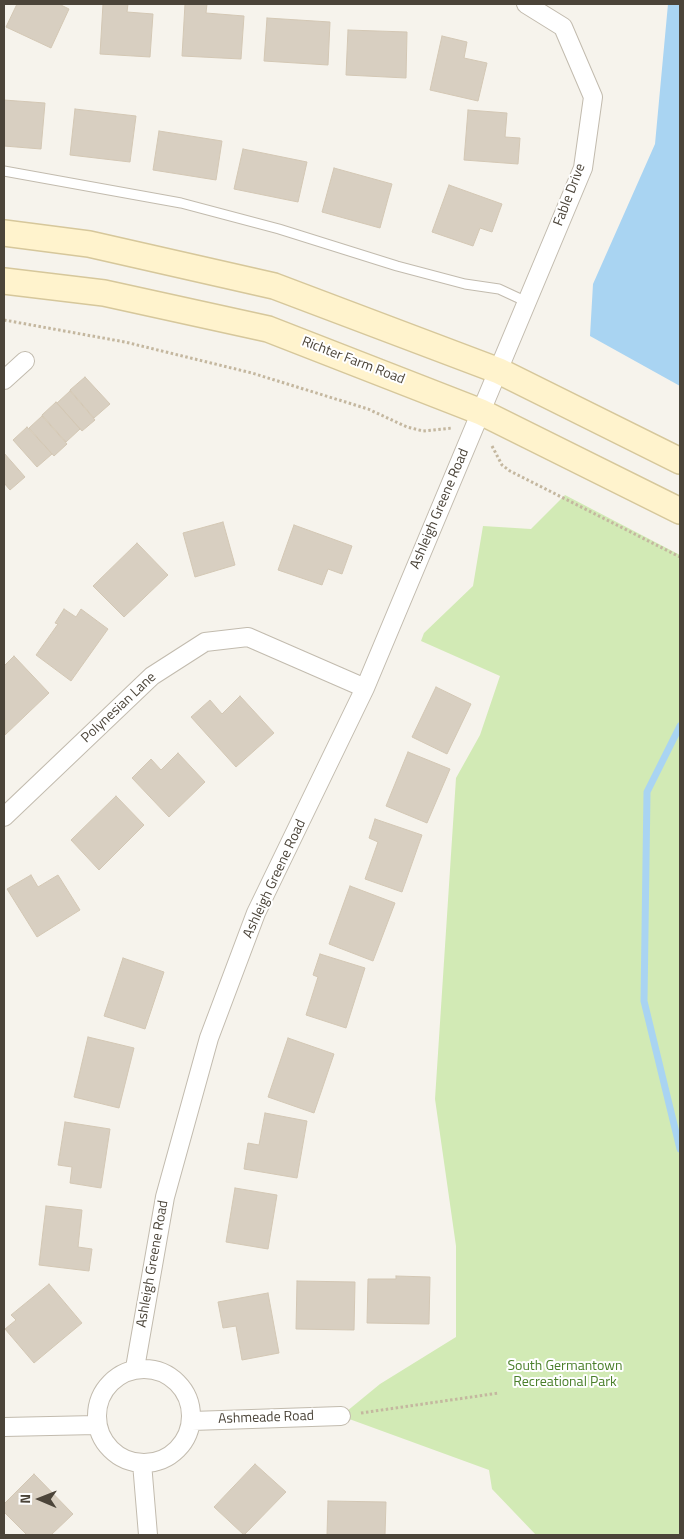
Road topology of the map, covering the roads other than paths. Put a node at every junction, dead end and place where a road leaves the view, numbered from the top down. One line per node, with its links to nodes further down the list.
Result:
1 (526, 4): 5 (street, Fable Drive)
2 (4, 171): 5 (lane)
3 (4, 233): 7 (main road)
4 (4, 280): 9 (main road, Richter Farm Road)
5 (527, 302): 7 (street, Fable Drive)
6 (26, 360): 8 (street)
7 (498, 372): 9 (street, Ashleigh Greene Road); 10 (main road)
8 (4, 380)
9 (481, 412): 11 (main road, Richter Farm Road); 12 (street, Ashleigh Greene Road)
10 (680, 461)
11 (680, 511)
12 (365, 688): 13 (street, Polynesian Lane); 14 (street, Ashleigh Greene Road)
13 (4, 817)
14 (135, 1368): 16 (street); 17 (street)
15 (341, 1416): 16 (street, Ashmeade Road)
16 (192, 1421): 19 (street)
17 (96, 1425): 18 (street); 19 (street)
18 (4, 1427)
19 (142, 1462): 20 (street)
20 (148, 1535)

